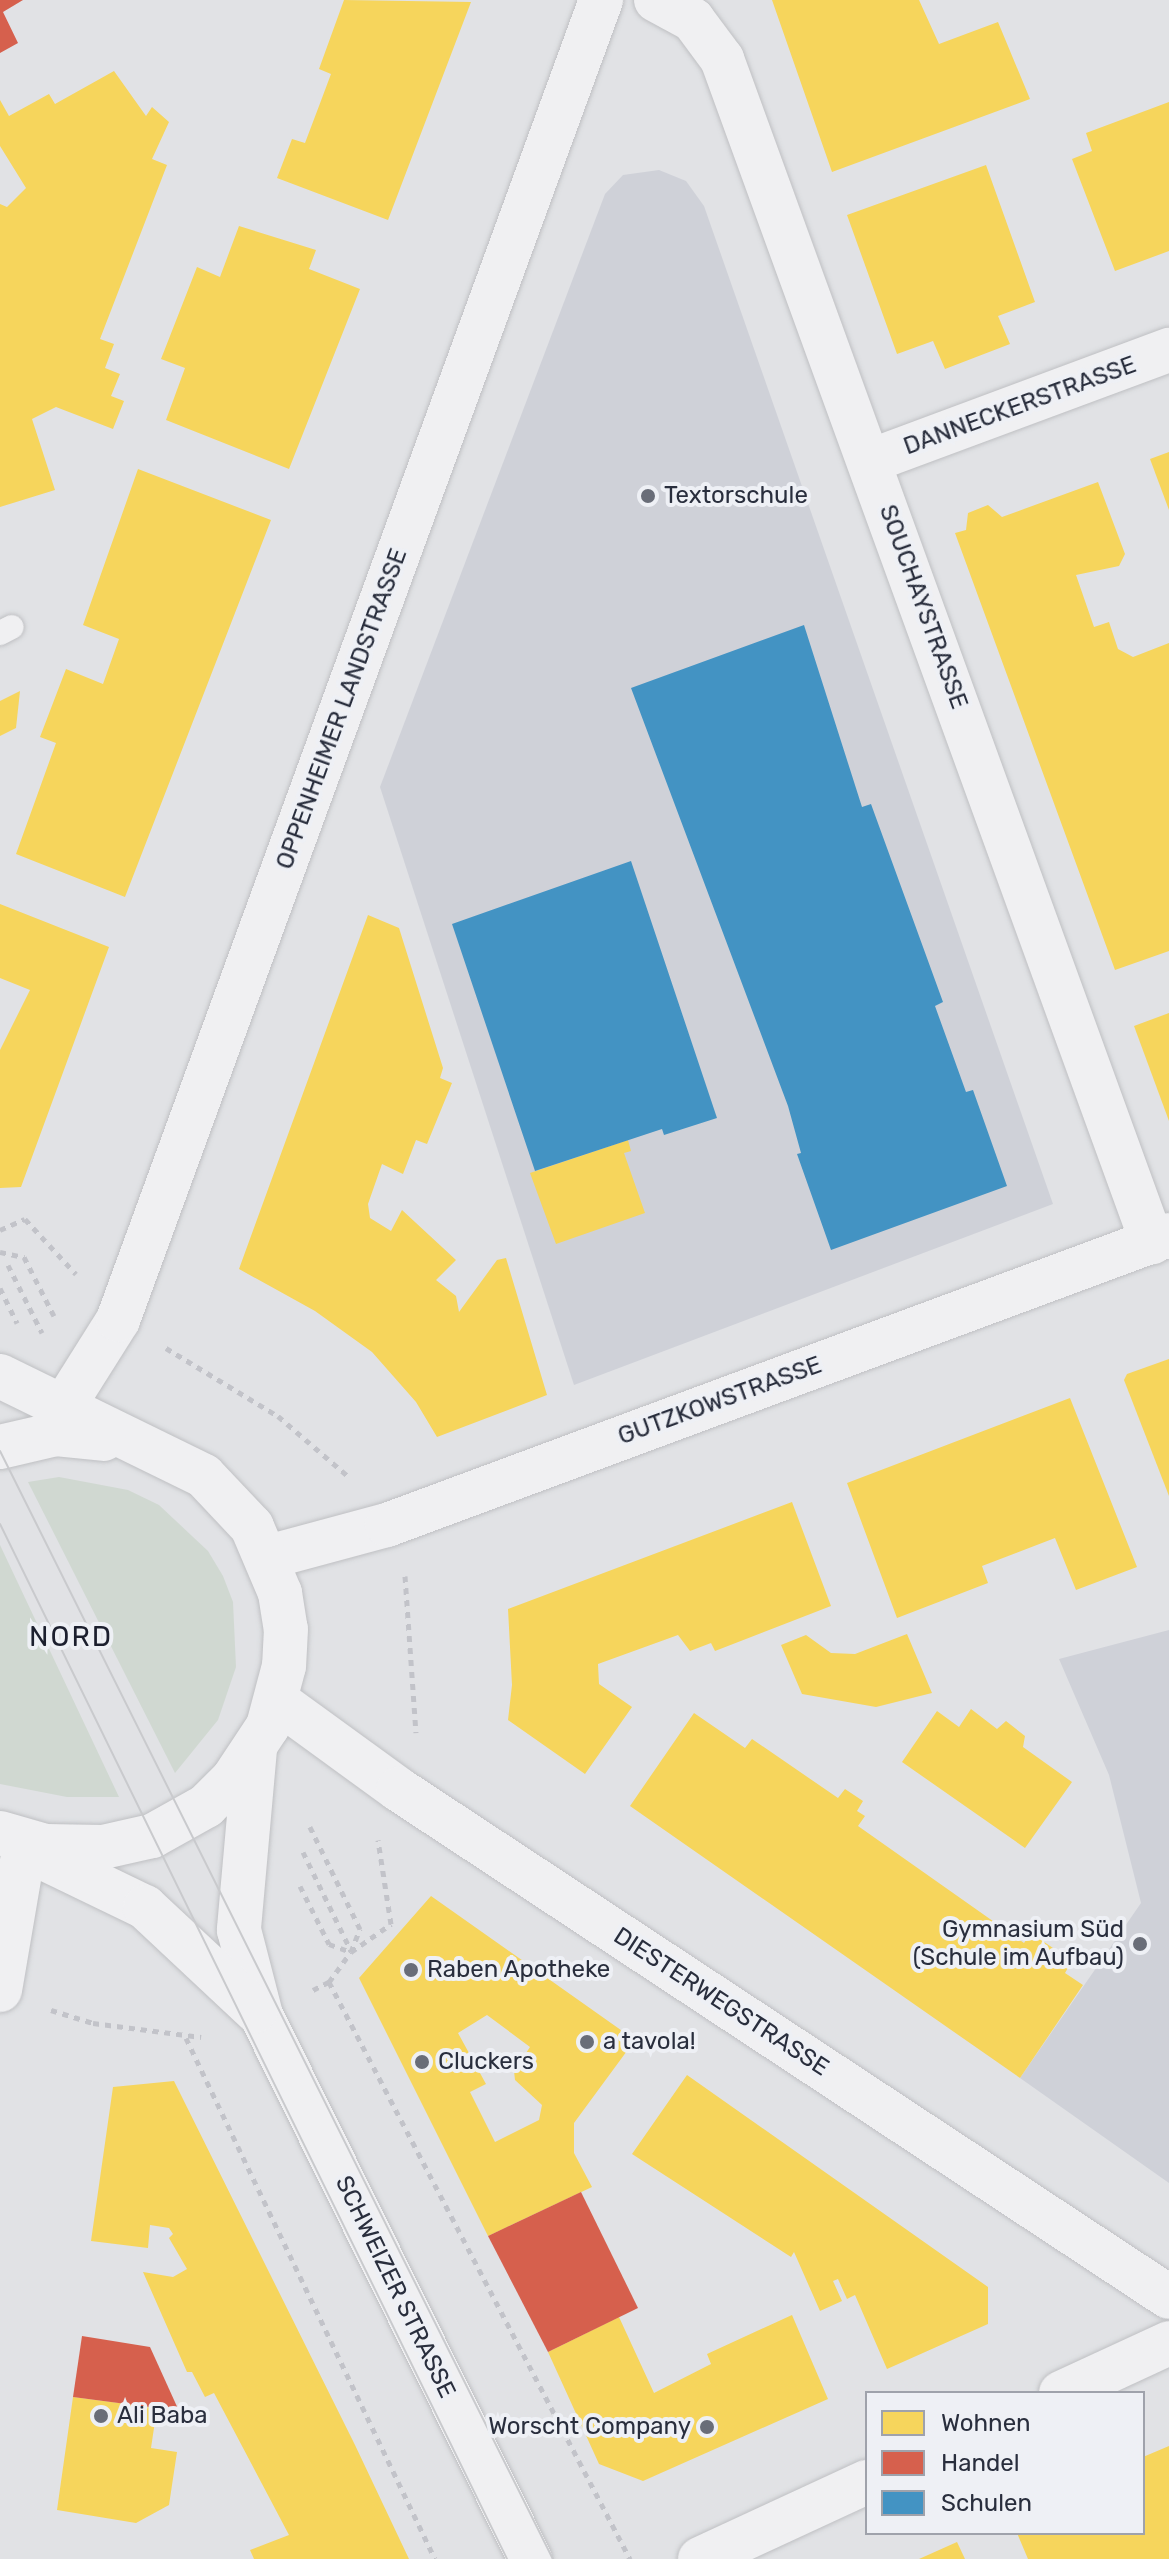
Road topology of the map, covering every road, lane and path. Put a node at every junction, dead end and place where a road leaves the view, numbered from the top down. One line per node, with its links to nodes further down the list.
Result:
1 (601, 0): 10 (street, OPPENHEIMER LANDSTRASSE)
2 (656, 0): 4 (street, SOUCHAYSTRASSE)
3 (1169, 350): 4 (street, DANNECKERSTRASSE)
4 (870, 461): 6 (street, SOUCHAYSTRASSE)
5 (0, 1230): 10 (path)
6 (1160, 1238): 16 (street, GUTZKOWSTRASSE)
7 (0, 1252): 9 (path)
8 (8, 1265): 11 (path)
9 (56, 1320)
10 (118, 1320): 13 (street, OPPENHEIMER LANDSTRASSE)
11 (46, 1341)
12 (0, 1376): 13 (street)
13 (62, 1409): 15 (street)
14 (0, 1447): 15 (street)
15 (146, 1447): 16 (street)
16 (268, 1557): 17 (street)
17 (277, 1701): 18 (street); 28 (street, DIESTERWEGSTRASSE)
18 (255, 1749): 20 (street); 26 (street)
19 (310, 1827): 23 (path)
20 (8, 1839): 25 (street); 26 (street)
21 (301, 1848): 23 (path)
22 (297, 1881): 23 (path)
23 (351, 1952)
24 (329, 1982): 34 (path)
25 (0, 1990)
26 (261, 2015): 33 (street, SCHWEIZER STRASSE)
27 (186, 2038): 32 (path)
28 (1169, 2297)
29 (1169, 2343): 30 (street)
30 (1065, 2391)
31 (865, 2483): 35 (street)
32 (435, 2559)
33 (530, 2559)
34 (630, 2559)
35 (700, 2559)

